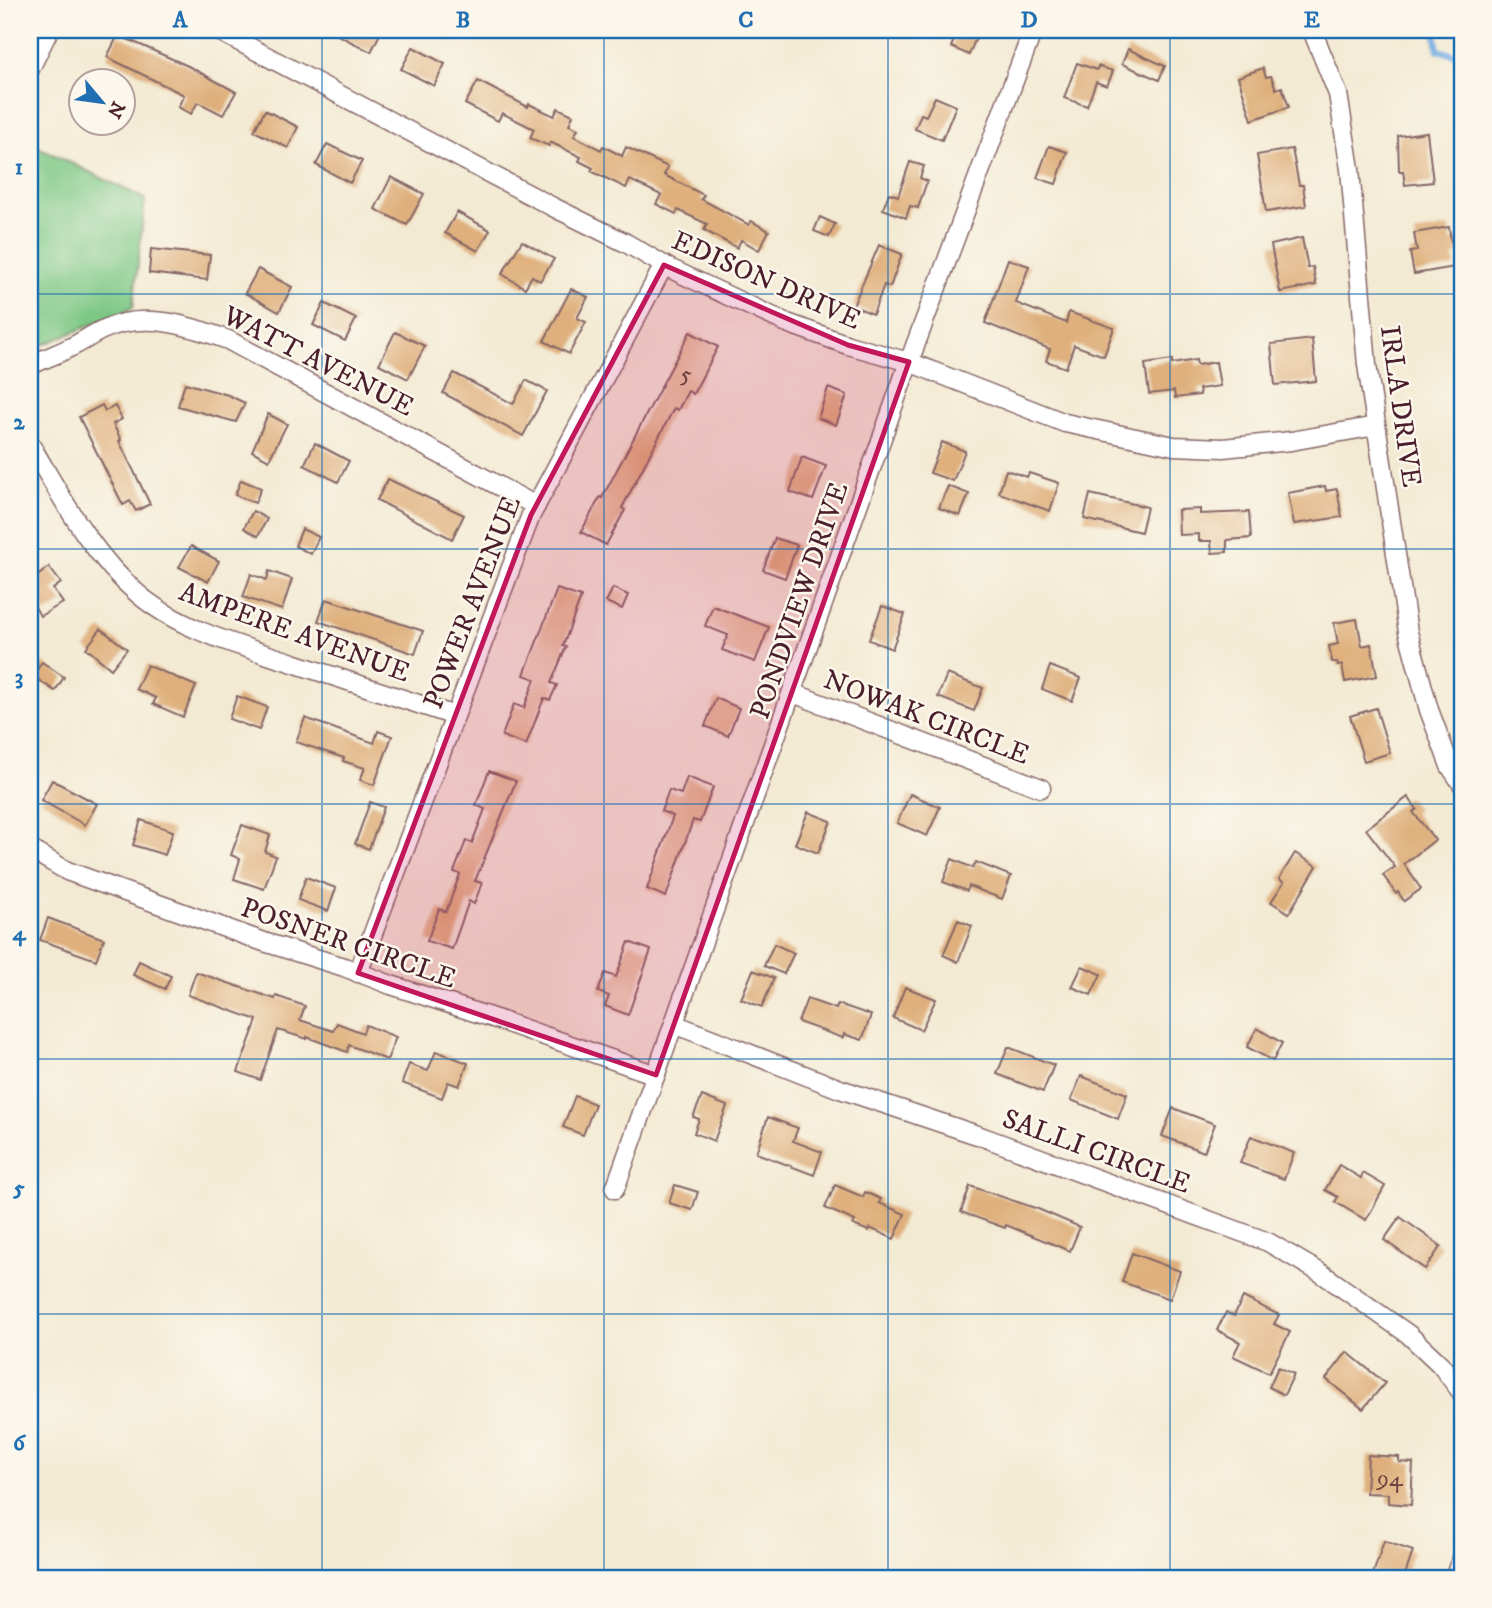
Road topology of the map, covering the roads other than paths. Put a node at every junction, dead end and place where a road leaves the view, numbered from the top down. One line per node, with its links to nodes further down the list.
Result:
1 (48, 30): 5 (street)
2 (217, 30): 6 (street, EDISON DRIVE)
3 (1033, 30): 7 (street, PONDVIEW DRIVE)
4 (1312, 30): 9 (street, IRLA DRIVE)
5 (30, 69)
6 (664, 265): 7 (street, EDISON DRIVE); 11 (street, POWER AVENUE)
7 (909, 362): 9 (street, EDISON DRIVE); 12 (street, PONDVIEW DRIVE)
8 (30, 366): 11 (street, WATT AVENUE)
9 (1376, 426): 14 (street, IRLA DRIVE)
10 (30, 444): 13 (street, AMPERE AVENUE)
11 (536, 506): 13 (street, POWER AVENUE)
12 (793, 693): 15 (street, NOWAK CIRCLE); 18 (street, PONDVIEW DRIVE)
13 (455, 716): 17 (street, POWER AVENUE)
14 (1462, 784)
15 (1041, 788)
16 (30, 849): 17 (street, POSNER CIRCLE)
17 (358, 973): 19 (street, POSNER CIRCLE)
18 (674, 1024): 19 (street, PONDVIEW DRIVE); 21 (street, SALLI CIRCLE)
19 (656, 1075): 20 (street, PONDVIEW DRIVE)
20 (615, 1189)
21 (1462, 1393)
22 (1462, 1557): 23 (street)
23 (1454, 1578)

